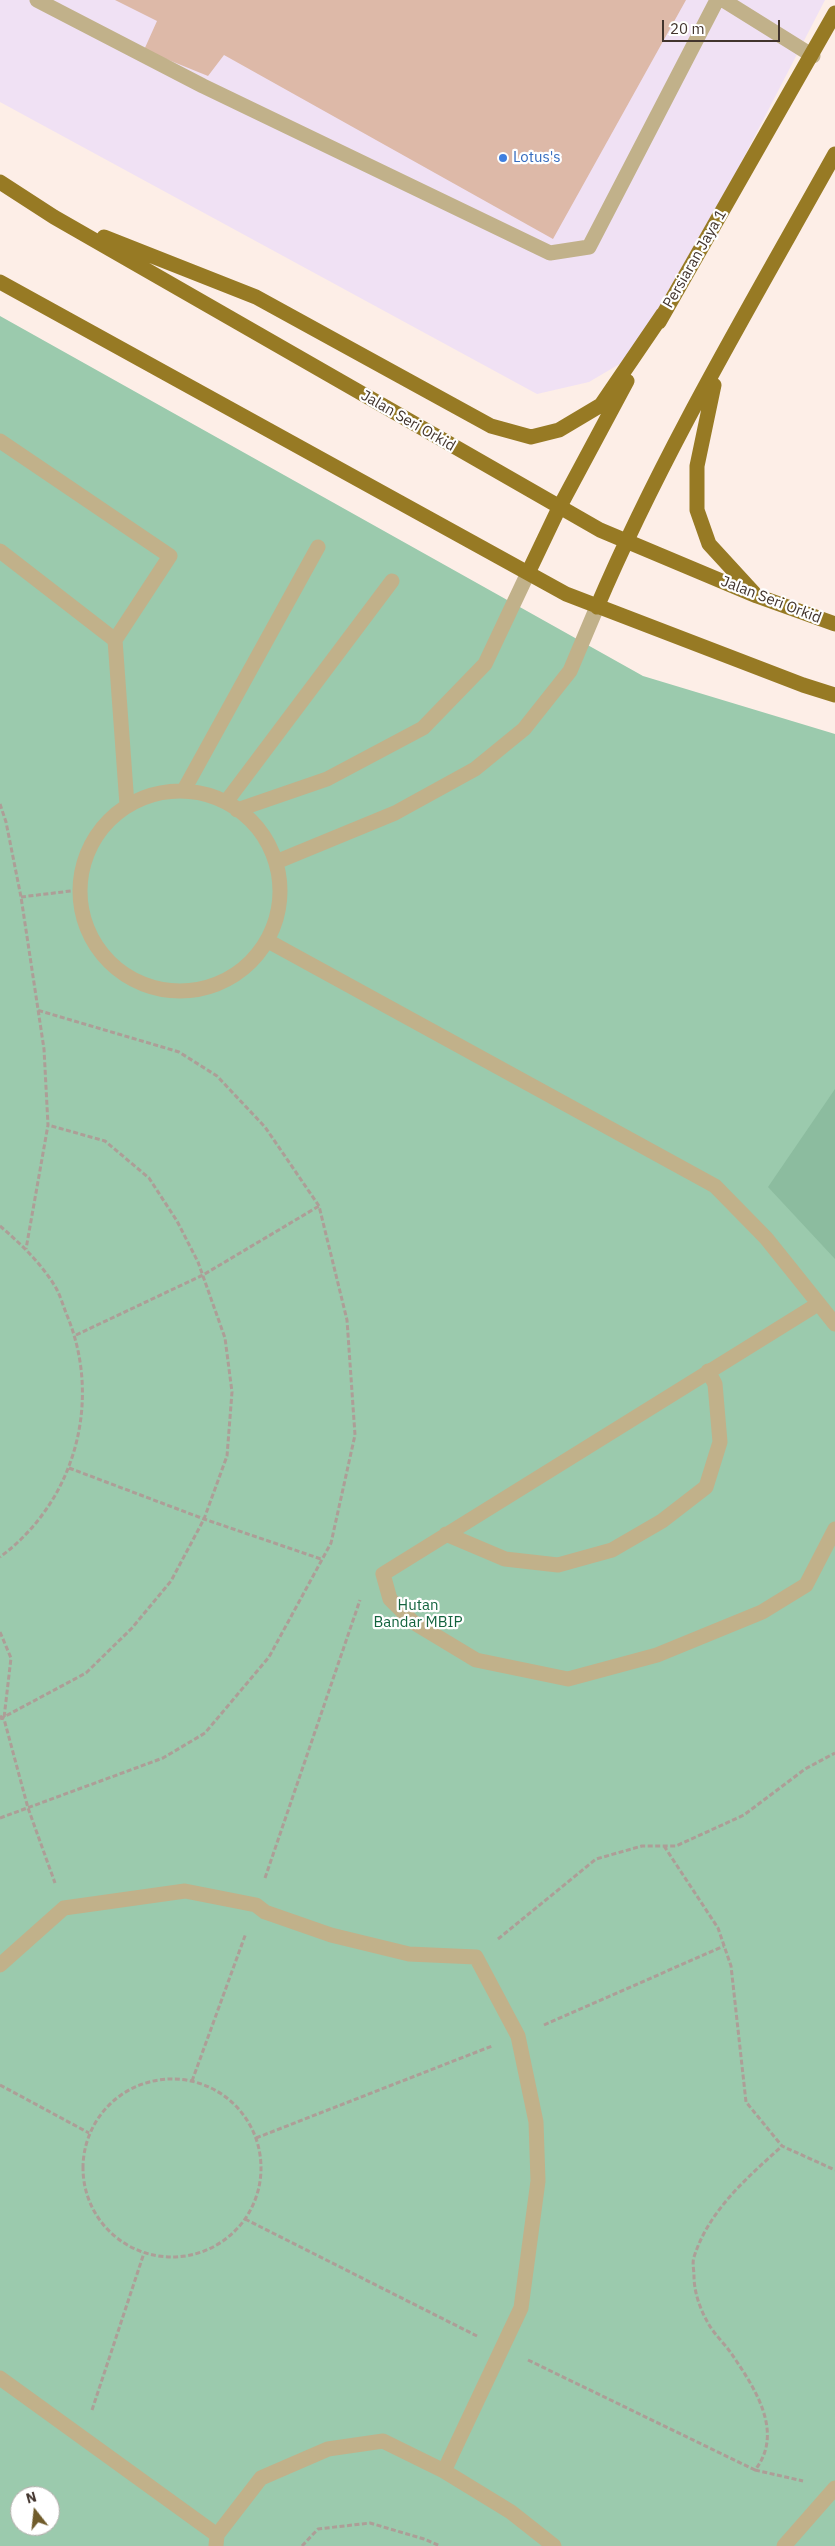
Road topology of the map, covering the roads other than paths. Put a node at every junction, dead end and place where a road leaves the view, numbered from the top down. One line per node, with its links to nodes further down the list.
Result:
1 (37, 0): 2 (lane)
2 (718, 0)
3 (723, 0): 5 (lane)
4 (835, 13): 5 (main road, Persiaran Jaya 1)
5 (812, 56): 10 (main road, Persiaran Jaya 1)
6 (835, 154): 11 (main road)
7 (0, 182): 8 (main road, Jalan Seri Orkid)
8 (54, 217): 10 (main road); 13 (main road, Jalan Seri Orkid)
9 (0, 282): 17 (main road)
10 (663, 314): 13 (main road, Persiaran Jaya 1)
11 (720, 362): 14 (main road); 19 (main road)
12 (0, 440): 22 (lane)
13 (559, 508): 14 (main road, Jalan Seri Orkid); 17 (main road, Persiaran Jaya 1)
14 (625, 542): 19 (main road, Jalan Seri Orkid); 20 (main road)
15 (318, 547): 24 (lane)
16 (0, 551): 22 (lane)
17 (528, 574): 20 (main road); 26 (lane)
18 (392, 581): 26 (lane)
19 (756, 596): 21 (main road, Jalan Seri Orkid)
20 (597, 607): 23 (main road); 27 (lane)
21 (835, 624)
22 (115, 640): 25 (lane)
23 (835, 695)
24 (185, 788): 25 (lane); 26 (lane)
25 (127, 805): 28 (lane)
26 (232, 806): 27 (lane)
27 (276, 862): 28 (lane)
28 (268, 941): 29 (lane)
29 (818, 1304): 30 (lane); 31 (lane)
30 (835, 1324)
31 (708, 1372): 33 (lane); 33 (lane)
32 (835, 1529): 34 (lane)
33 (446, 1534): 34 (lane)
34 (829, 1553)
35 (0, 1965): 37 (lane)
36 (0, 2378): 39 (lane)
37 (444, 2471): 39 (lane); 40 (lane)
38 (835, 2488): 41 (lane)
39 (216, 2540)
40 (554, 2546)
41 (784, 2546)

